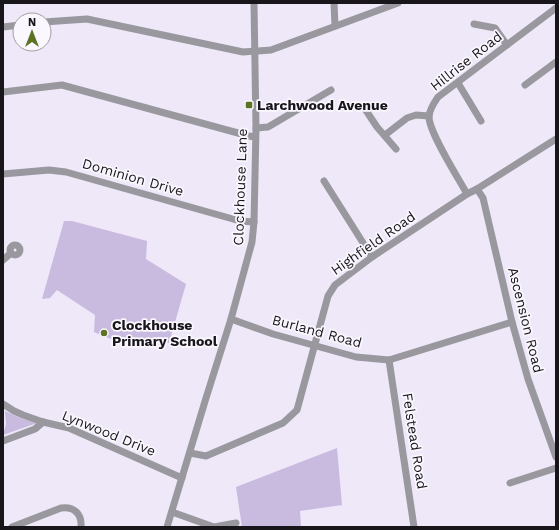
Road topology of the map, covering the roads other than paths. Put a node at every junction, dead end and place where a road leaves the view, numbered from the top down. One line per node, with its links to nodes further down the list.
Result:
1 (254, 3): 9 (street, Clockhouse Lane)
2 (334, 3): 7 (street)
3 (398, 3): 7 (street)
4 (556, 8): 8 (street, Hillrise Road)
5 (52, 21): 9 (street)
6 (474, 24): 8 (street)
7 (335, 26): 9 (street)
8 (507, 46): 11 (street, Hillrise Road)
9 (254, 52): 18 (street, Clockhouse Lane)
10 (556, 62): 12 (street)
11 (458, 83): 16 (street, Hillrise Road); 17 (street)
12 (525, 85)
13 (331, 90): 18 (street)
14 (3, 92): 20 (street)
15 (365, 108): 19 (street)
16 (429, 116): 19 (street); 26 (street)
17 (481, 121)
18 (256, 128): 20 (street, Clockhouse Lane)
19 (385, 135): 22 (street)
20 (255, 137): 27 (street, Clockhouse Lane)
21 (556, 139): 25 (street, Highfield Road)
22 (396, 149)
23 (3, 174): 27 (street, Dominion Drive)
24 (324, 181): 29 (street)
25 (477, 189): 26 (street, Highfield Road); 32 (street, Ascension Road)
26 (467, 194): 29 (street, Highfield Road)
27 (254, 222): 31 (street, Clockhouse Lane)
28 (11, 253): 30 (street)
29 (372, 257): 33 (street, Highfield Road)
30 (3, 260)
31 (231, 319): 33 (street, Burland Road); 38 (street, Clockhouse Lane)
32 (512, 322): 34 (street, Burland Road); 39 (street, Ascension Road)
33 (314, 346): 34 (street, Burland Road); 38 (street, Highfield Road)
34 (389, 360): 48 (street, Felstead Road)
35 (3, 404): 36 (street, Lynwood Drive)
36 (43, 422): 37 (street); 41 (street, Lynwood Drive)
37 (3, 441)
38 (190, 453): 41 (street, Clockhouse Lane)
39 (556, 457)
40 (556, 468): 42 (street)
41 (182, 478): 43 (street, Clockhouse Lane)
42 (510, 482)
43 (172, 512): 44 (street); 47 (street, Clockhouse Lane)
44 (236, 523)
45 (12, 527): 46 (street)
46 (82, 527)
47 (167, 527)
48 (414, 527)

